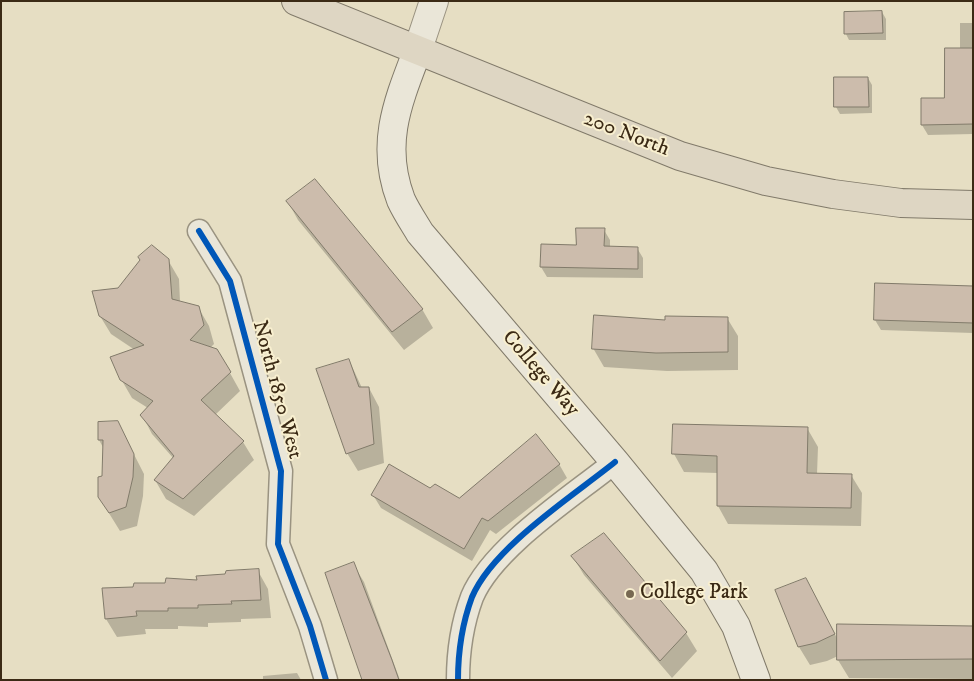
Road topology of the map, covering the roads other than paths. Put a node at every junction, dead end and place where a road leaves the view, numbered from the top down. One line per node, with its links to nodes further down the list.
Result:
1 (296, 1): 3 (main road, 200 North)
2 (434, 1): 3 (main road, College Way)
3 (417, 52): 4 (main road, 200 North); 6 (main road, College Way)
4 (973, 205)
5 (199, 231): 7 (street, North 1850 West)
6 (615, 462): 8 (street); 9 (main road, College Way)
7 (326, 680)
8 (458, 680)
9 (756, 680)

